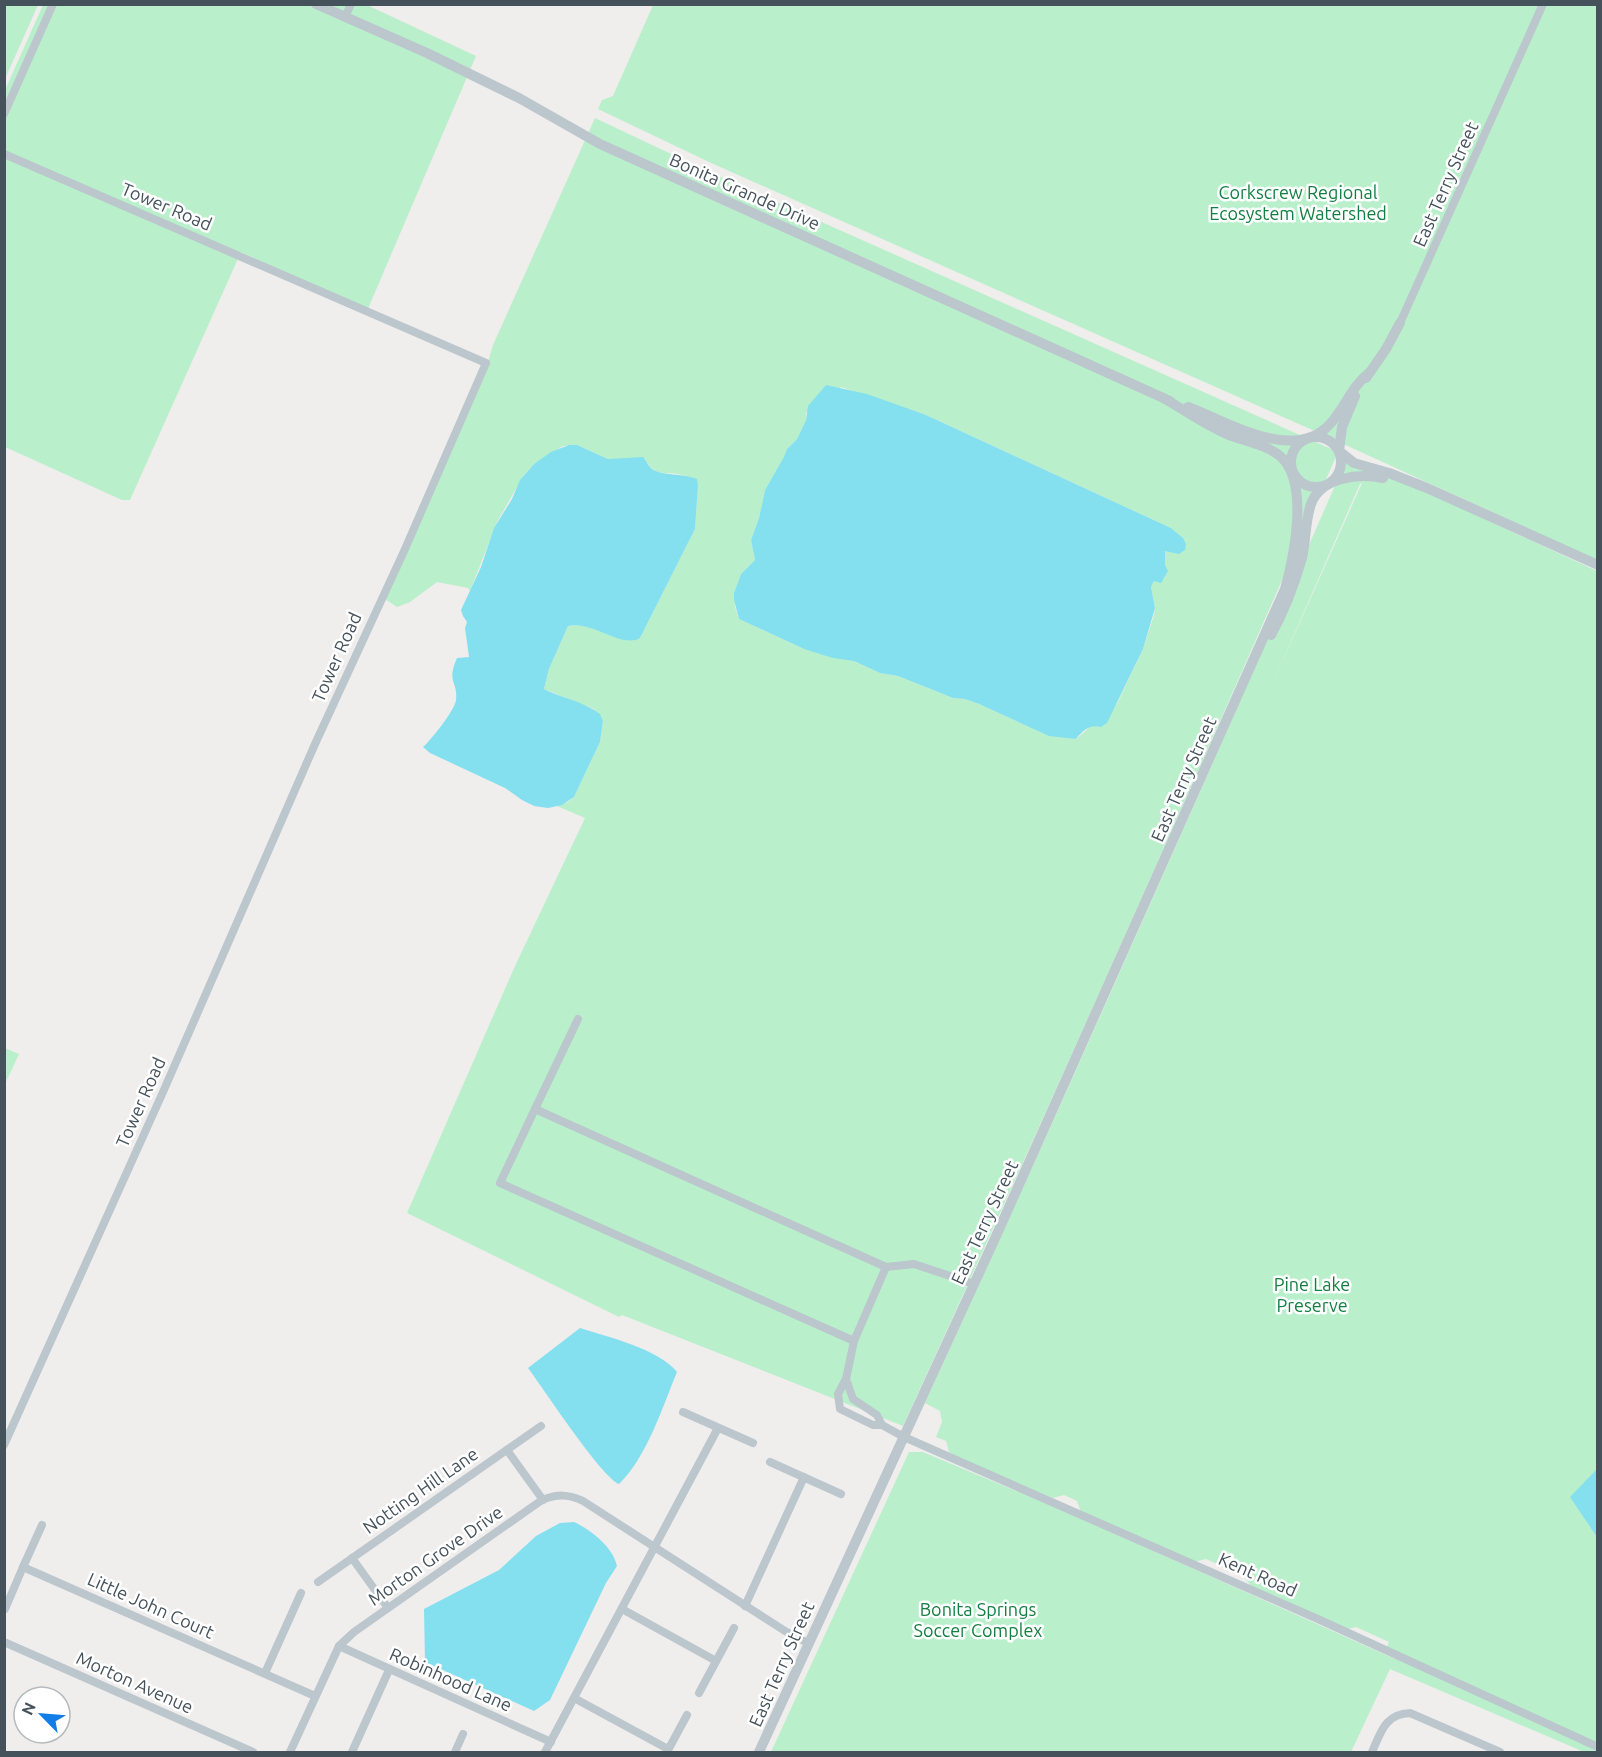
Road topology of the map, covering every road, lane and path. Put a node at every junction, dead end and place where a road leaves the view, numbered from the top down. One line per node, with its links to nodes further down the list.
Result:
1 (53, 4): 6 (street)
2 (316, 4): 5 (street, Bonita Grande Drive)
3 (351, 4): 5 (street)
4 (1543, 4): 8 (street, East Terry Street)
5 (345, 17): 10 (street, Bonita Grande Drive)
6 (4, 114)
7 (4, 154): 32 (street, Tower Road)
8 (1400, 323): 9 (street, East Terry Street)
9 (1369, 373): 11 (street, East Terry Street); 12 (street, East Terry Street)
10 (1165, 399): 11 (street, Bonita Grande Drive); 13 (street, Bonita Grande Drive)
11 (1312, 437): 12 (street); 13 (street)
12 (1339, 451): 14 (street); 15 (street)
13 (1293, 472): 14 (street); 17 (street, East Terry Street)
14 (1329, 484): 15 (street); 17 (street, East Terry Street)
15 (1432, 490): 16 (street)
16 (1598, 565)
17 (1234, 704): 21 (street, East Terry Street)
18 (578, 1019): 19 (street)
19 (535, 1108): 20 (street); 22 (street)
20 (886, 1267): 21 (street); 22 (street)
21 (974, 1284): 30 (street, East Terry Street)
22 (854, 1341): 23 (street)
23 (846, 1379): 24 (street); 25 (street)
24 (852, 1392): 25 (street); 27 (street)
25 (838, 1397): 27 (street)
26 (683, 1412): 29 (street)
27 (882, 1425): 30 (street, Kent Road)
28 (541, 1426): 33 (street, Notting Hill Lane)
29 (718, 1428): 31 (street); 39 (street)
30 (904, 1437): 50 (street, East Terry Street); 61 (street, Kent Road)
31 (753, 1443)
32 (4, 1444)
33 (507, 1449): 37 (street); 40 (street, Notting Hill Lane)
34 (770, 1462): 35 (street)
35 (804, 1477): 36 (street); 44 (street)
36 (841, 1494)
37 (543, 1500): 39 (street); 45 (street, Morton Grove Drive)
38 (42, 1525): 41 (street)
39 (656, 1548): 44 (street); 47 (street)
40 (352, 1558): 42 (street, Notting Hill Lane); 45 (street)
41 (23, 1567): 46 (street); 54 (street, Little John Court)
42 (318, 1582)
43 (301, 1593): 54 (street)
44 (745, 1606): 50 (street)
45 (388, 1608): 51 (street, Morton Grove Drive)
46 (5, 1609)
47 (622, 1609): 52 (street); 57 (street)
48 (734, 1628): 52 (street)
49 (4, 1642): 63 (street, Morton Avenue)
50 (808, 1643): 68 (street, East Terry Street)
51 (339, 1646): 53 (street, Robinhood Lane); 56 (street, Morton Grove Drive)
52 (716, 1661): 55 (street)
53 (389, 1670): 60 (street, Robinhood Lane); 65 (street)
54 (265, 1673): 56 (street, Little John Court)
55 (699, 1693)
56 (315, 1696): 64 (street, Morton Grove Drive)
57 (574, 1698): 60 (street); 62 (street)
58 (687, 1715): 62 (street)
59 (464, 1734): 66 (street)
60 (551, 1742): 67 (street)
61 (1598, 1747)
62 (667, 1751)
63 (253, 1752)
64 (290, 1752)
65 (352, 1752)
66 (455, 1752)
67 (545, 1752)
68 (759, 1752)
69 (1372, 1752): 70 (street)
70 (1500, 1752)

